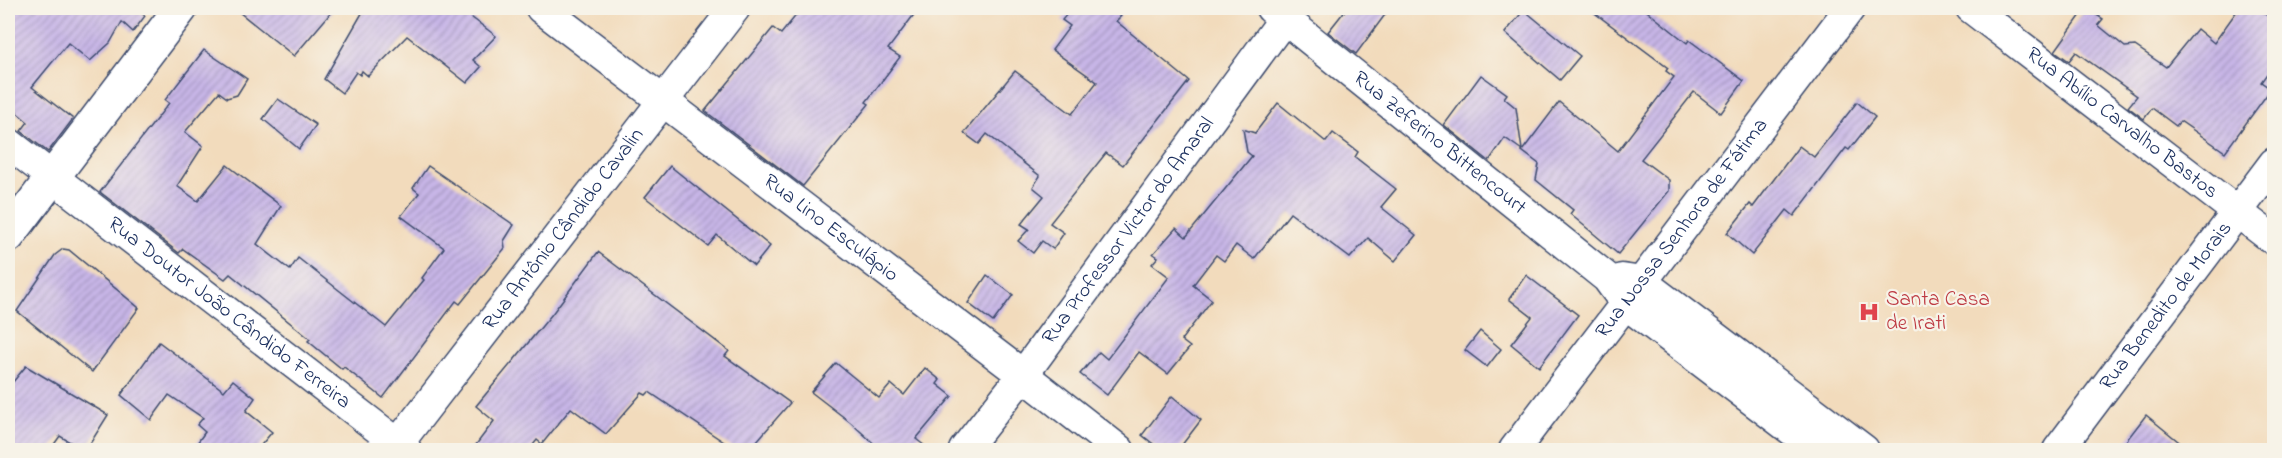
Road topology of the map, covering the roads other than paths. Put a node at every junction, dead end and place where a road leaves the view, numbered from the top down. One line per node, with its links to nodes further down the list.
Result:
1 (181, 8): 10 (main road)
2 (541, 8): 7 (street, Rua Lino Esculápio)
3 (735, 8): 7 (street, Rua Antônio Cândido Cavalin)
4 (1850, 8): 14 (street, Rua Nossa Senhora de Fátima)
5 (1971, 8): 11 (street, Rua Abílio Carvalho Bastos)
6 (1282, 11): 14 (street, Rua Zeferino Bittencourt); 15 (street, Rua Professor Victor do Amaral)
7 (662, 101): 15 (street, Rua Lino Esculápio); 16 (street, Rua Antônio Cândido Cavalin)
8 (8, 143): 10 (street, Rua Doutor João Cândido Ferreira)
9 (2274, 163): 11 (street, Rua Benedito de Morais)
10 (52, 178): 12 (main road); 16 (street, Rua Doutor João Cândido Ferreira)
11 (2237, 212): 13 (street, Rua Abílio Carvalho Bastos); 22 (street, Rua Benedito de Morais)
12 (8, 236)
13 (2274, 240)
14 (1634, 293): 19 (street, Rua Nossa Senhora de Fátima); 20 (street); 21 (street)
15 (1023, 375): 17 (street, Rua Professor Victor do Amaral); 18 (street, Rua Lino Esculápio)
16 (399, 448)
17 (964, 450)
18 (1119, 450)
19 (1514, 450)
20 (1818, 450)
21 (1864, 450)
22 (2058, 450)

